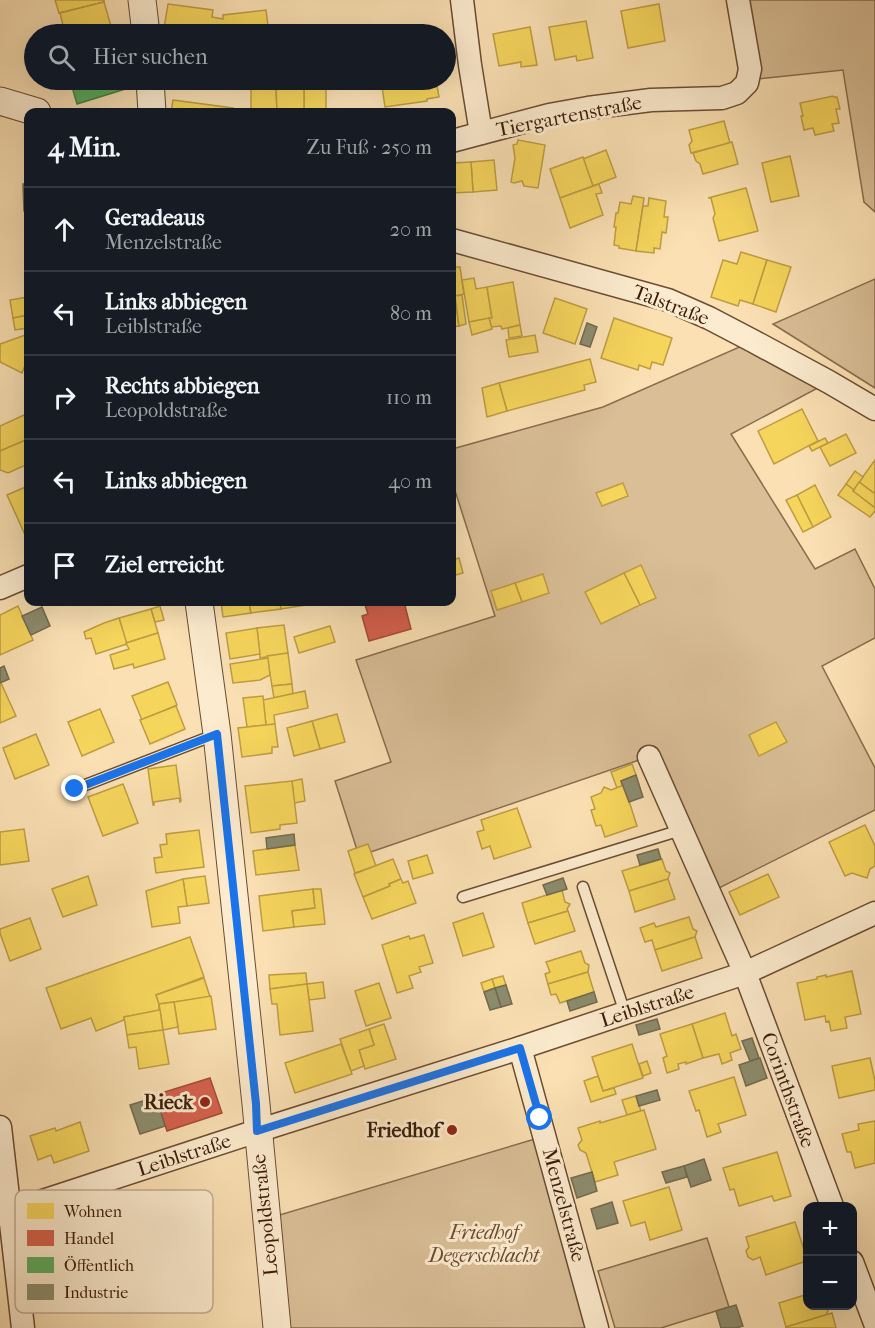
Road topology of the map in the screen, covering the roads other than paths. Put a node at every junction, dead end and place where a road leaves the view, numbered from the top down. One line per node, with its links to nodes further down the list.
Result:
1 (142, 0): 4 (street)
2 (462, 0): 9 (street, Tiergartenstraße)
3 (738, 0): 9 (street, Tiergartenstraße)
4 (145, 24)
5 (151, 90): 8 (street)
6 (0, 101): 7 (street)
7 (24, 108)
8 (152, 108)
9 (482, 133): 10 (street, Tiergartenstraße)
10 (456, 140)
11 (456, 241): 12 (street, Talstraße)
12 (875, 409)
13 (24, 578): 14 (street)
14 (0, 588)
15 (200, 606): 16 (street, Leopoldstraße)
16 (217, 734): 18 (lane); 27 (street, Leopoldstraße)
17 (648, 757): 19 (street)
18 (75, 789)
19 (681, 830): 21 (lane); 23 (street)
20 (583, 887): 24 (lane)
21 (463, 897)
22 (875, 912): 23 (street, Leiblstraße)
23 (745, 974): 24 (street, Leiblstraße); 29 (street, Corinthstraße)
24 (625, 1013): 25 (street, Leiblstraße)
25 (520, 1048): 27 (street, Leiblstraße); 38 (street, Menzelstraße)
26 (0, 1127): 30 (street)
27 (257, 1131): 28 (street, Leiblstraße); 37 (street, Leopoldstraße)
28 (76, 1190)
29 (830, 1202)
30 (5, 1213): 32 (street)
31 (857, 1271): 33 (street)
32 (15, 1277)
33 (870, 1293): 35 (street)
34 (21, 1313): 36 (street)
35 (875, 1323)
36 (23, 1328)
37 (277, 1328)
38 (597, 1328)

